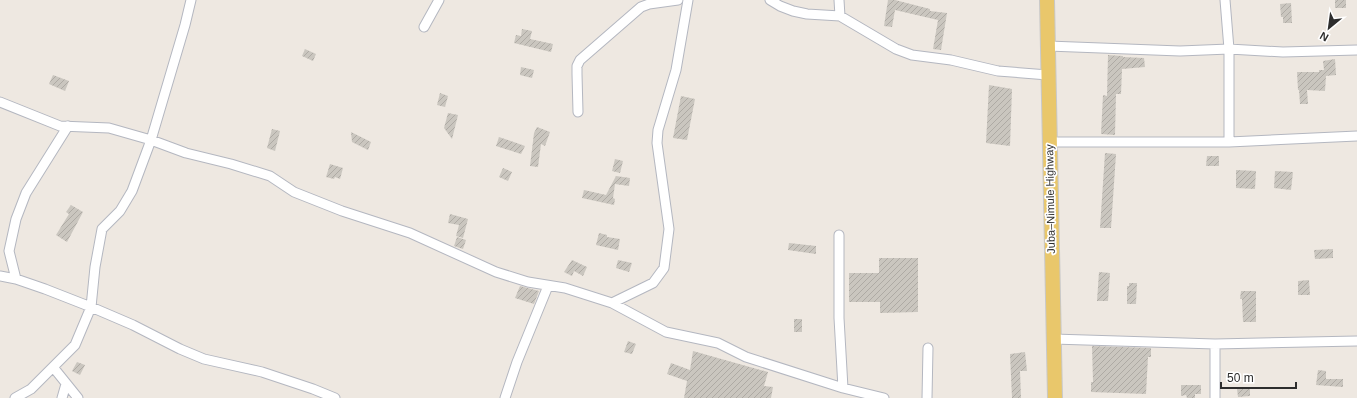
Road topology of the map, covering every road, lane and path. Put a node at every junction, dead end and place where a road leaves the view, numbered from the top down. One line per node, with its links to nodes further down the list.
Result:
1 (192, 0): 19 (street)
2 (439, 0): 10 (street)
3 (678, 0): 16 (street)
4 (688, 0): 26 (street)
5 (770, 0): 9 (street)
6 (839, 0): 9 (street)
7 (1047, 0): 11 (main road, Juba–Nimule Highway)
8 (1225, 0): 12 (street)
9 (840, 16): 14 (street)
10 (424, 27)
11 (1048, 46): 12 (street); 14 (main road, Juba–Nimule Highway)
12 (1229, 49): 13 (street); 21 (street)
13 (1357, 50)
14 (1048, 75): 20 (main road, Juba–Nimule Highway)
15 (0, 102): 17 (street)
16 (578, 112)
17 (68, 126): 19 (street); 24 (street)
18 (1357, 136): 21 (street)
19 (151, 140): 25 (street); 27 (street)
20 (1049, 142): 21 (street); 28 (main road, Juba–Nimule Highway)
21 (1229, 142)
22 (839, 235): 34 (street)
23 (0, 276): 24 (street)
24 (16, 279): 27 (street)
25 (548, 286): 26 (street); 39 (street)
26 (612, 303): 34 (street)
27 (91, 307): 32 (street); 38 (street)
28 (1053, 339): 30 (street); 42 (main road, Juba–Nimule Highway)
29 (1357, 341): 30 (street)
30 (1215, 344): 43 (street)
31 (928, 348): 41 (street)
32 (53, 367): 33 (street); 35 (street)
33 (66, 384): 36 (street); 37 (street)
34 (843, 388): 40 (street)
35 (15, 398)
36 (62, 398)
37 (78, 398)
38 (335, 398)
39 (505, 398)
40 (884, 398)
41 (927, 398)
42 (1055, 398)
43 (1215, 398)

